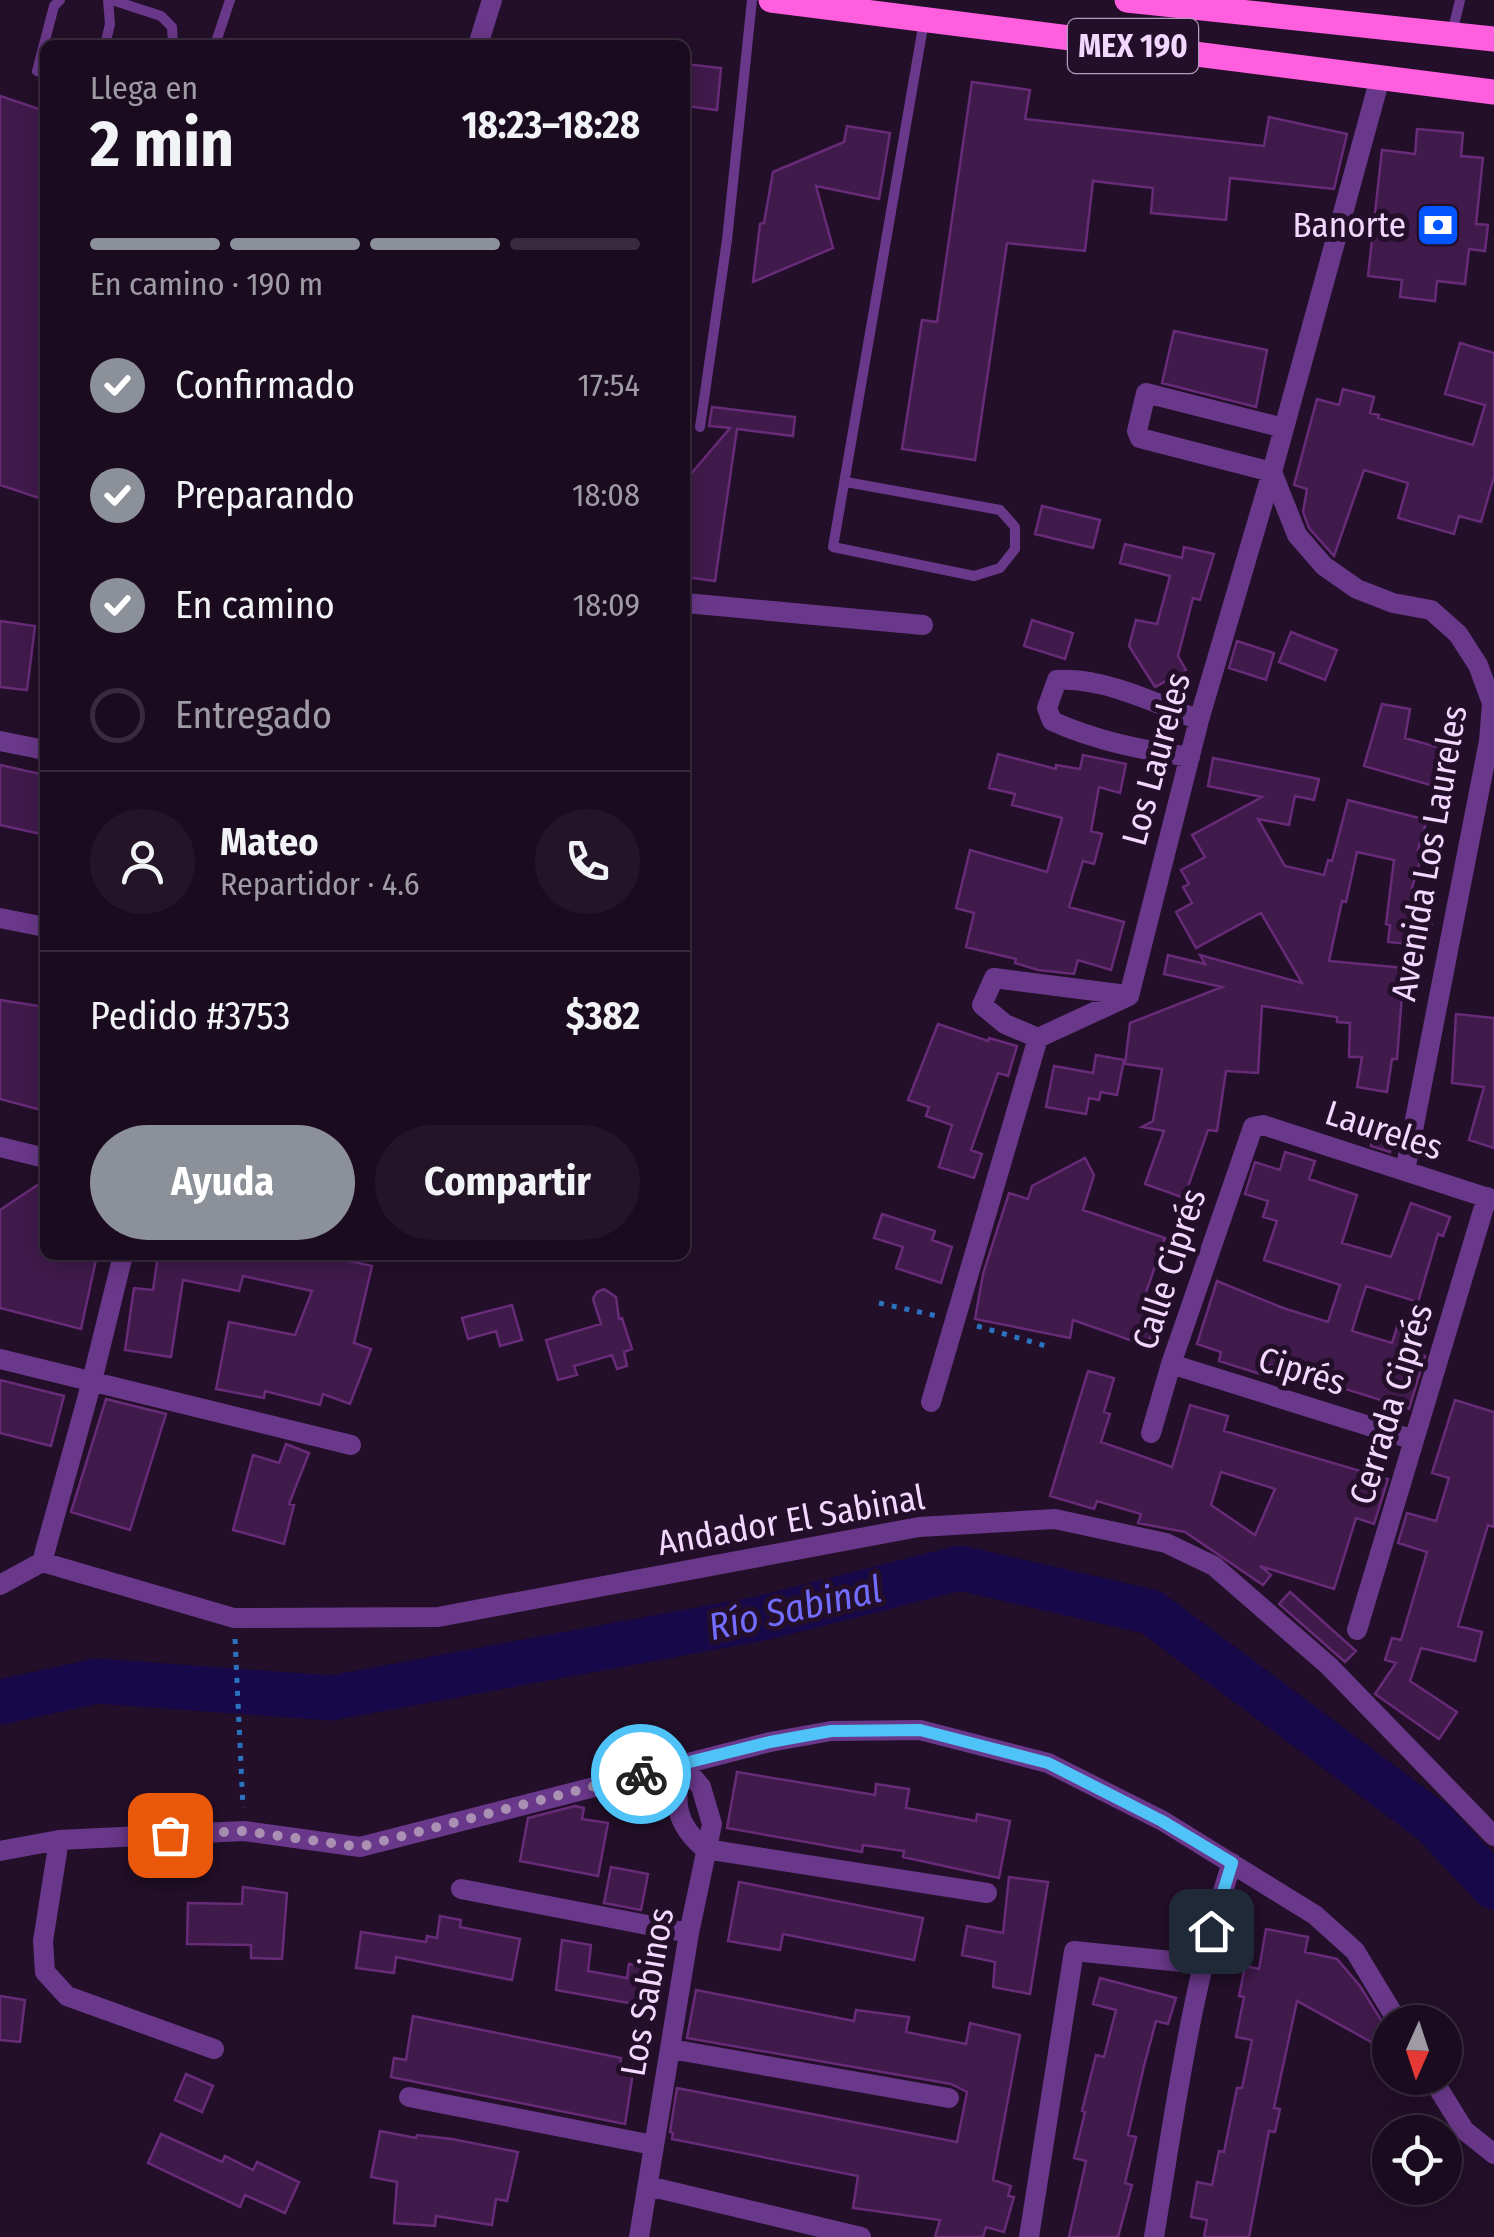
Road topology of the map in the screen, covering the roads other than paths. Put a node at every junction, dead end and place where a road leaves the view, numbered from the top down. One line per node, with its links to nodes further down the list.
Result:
1 (60, 0): 11 (lane)
2 (110, 0): 12 (lane); 13 (lane)
3 (230, 0): 14 (lane)
4 (492, 0): 15 (street)
5 (752, 0): 19 (lane)
6 (772, 0): 9 (main road, MEX 190)
7 (1127, 0): 10 (main road, MEX 190)
8 (1460, 0): 10 (lane)
9 (924, 20): 17 (main road, MEX 190); 22 (lane)
10 (1451, 35): 16 (main road, MEX 190)
11 (45, 40)
12 (106, 40)
13 (172, 40)
14 (218, 40)
15 (480, 40)
16 (1494, 40)
17 (1380, 78): 18 (main road, MEX 190); 20 (street, Los Laureles)
18 (1494, 92)
19 (700, 427)
20 (1284, 428): 21 (street, Los Laureles); 21 (street)
21 (1272, 472): 25 (street, Los Laureles); 36 (street, Avenida Los Laureles)
22 (846, 482): 22 (lane)
23 (690, 603): 24 (street)
24 (923, 625)
25 (1198, 720): 28 (street, Los Laureles); 28 (street)
26 (0, 742): 27 (street)
27 (40, 749)
28 (1190, 757): 31 (street, Los Laureles)
29 (0, 918): 30 (street)
30 (40, 926)
31 (1130, 996): 32 (street); 32 (street)
32 (1038, 1038): 42 (street)
33 (1253, 1126): 36 (street, Laureles); 40 (street, Calle Ciprés)
34 (0, 1147): 35 (street)
35 (40, 1157)
36 (1405, 1172): 37 (street, Laureles)
37 (1491, 1198): 44 (street, Cerrada Ciprés)
38 (121, 1260): 41 (street)
39 (0, 1359): 41 (street)
40 (1171, 1364): 43 (street, Calle Ciprés); 44 (street, Ciprés)
41 (92, 1381): 45 (street); 46 (street)
42 (931, 1402)
43 (1151, 1434)
44 (1414, 1440): 48 (street, Cerrada Ciprés)
45 (352, 1444)
46 (42, 1562): 47 (street); 50 (street, Andador El Sabinal)
47 (0, 1586)
48 (1358, 1630)
49 (682, 1763): 51 (street); 52 (street, Los Sabinos); 54 (street)
50 (1494, 1836)
51 (60, 1840): 53 (street); 60 (street)
52 (705, 1849): 56 (street); 57 (street, Los Sabinos)
53 (0, 1851)
54 (1232, 1863): 58 (street); 59 (street)
55 (461, 1888): 57 (street)
56 (987, 1893)
57 (689, 1933): 61 (street, Los Sabinos)
58 (1201, 1964): 70 (street); 71 (street)
59 (1388, 2005)
60 (214, 2049)
61 (671, 2049): 64 (street); 65 (street, Los Sabinos)
62 (1442, 2095): 66 (street)
63 (409, 2097): 65 (street)
64 (949, 2098)
65 (654, 2145): 67 (street, Los Sabinos)
66 (1494, 2154)
67 (648, 2186): 68 (street, Los Sabinos); 69 (street)
68 (639, 2237)
69 (861, 2237)
70 (1030, 2237)
71 (1154, 2237)

